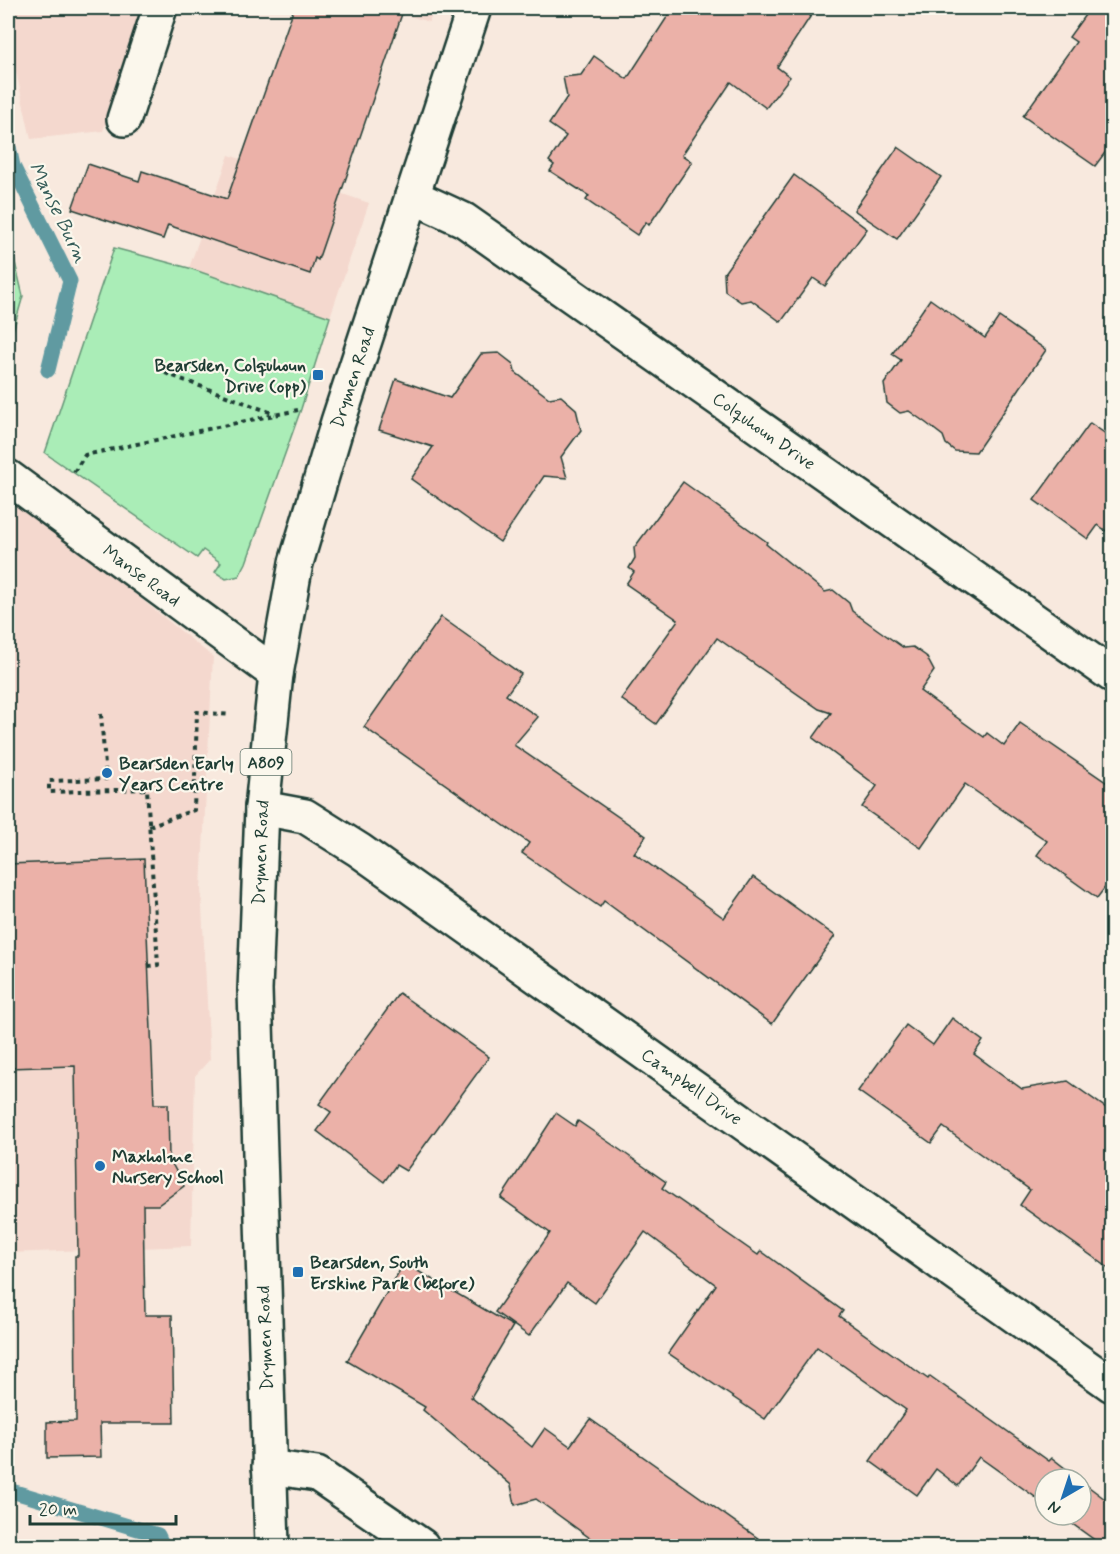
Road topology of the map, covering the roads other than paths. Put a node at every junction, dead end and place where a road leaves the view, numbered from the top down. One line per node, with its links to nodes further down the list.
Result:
1 (160, 8): 3 (street)
2 (474, 8): 4 (street, Drymen Road / A809)
3 (124, 119)
4 (412, 196): 6 (street, Drymen Road / A809); 7 (street, Colquhoun Drive)
5 (8, 477): 6 (street, Manse Road)
6 (276, 674): 8 (street, Drymen Road / A809)
7 (1113, 675)
8 (262, 808): 9 (street, Campbell Drive); 10 (street, Drymen Road / A809)
9 (1113, 1385)
10 (268, 1467): 11 (street, Drymen Road / A809); 12 (street)
11 (272, 1546)
12 (422, 1546)

